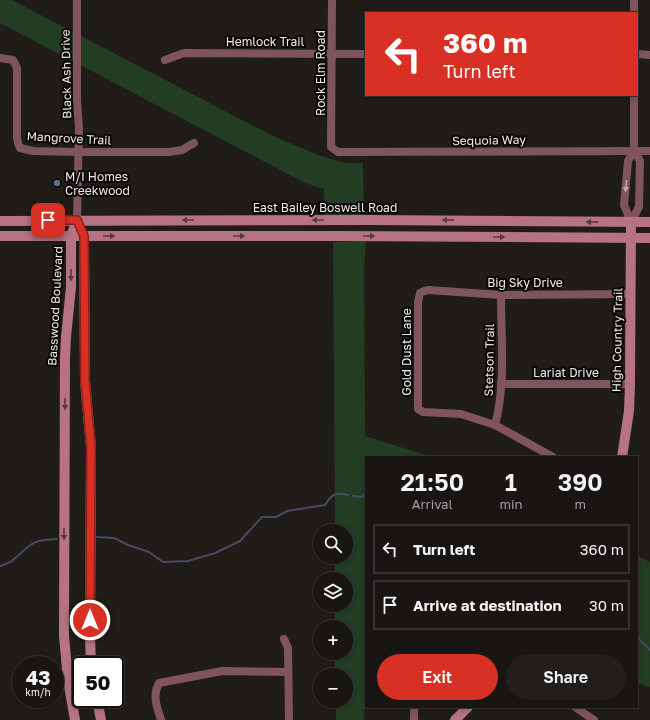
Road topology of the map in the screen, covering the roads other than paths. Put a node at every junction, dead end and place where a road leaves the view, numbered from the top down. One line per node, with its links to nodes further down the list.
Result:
1 (78, 0): 16 (street, Black Ash Drive)
2 (332, 0): 5 (street, Rock Elm Road)
3 (634, 0): 4 (street)
4 (634, 12)
5 (332, 54): 6 (street, Hemlock Trail); 10 (street, Hemlock Trail); 13 (street, Rock Elm Road)
6 (365, 54)
7 (638, 54): 8 (street)
8 (650, 55)
9 (0, 58): 16 (street, Mangrove Trail)
10 (165, 60)
11 (634, 96): 14 (street)
12 (194, 144): 16 (street, Mangrove Trail)
13 (331, 147): 14 (street, Sequoia Way)
14 (634, 150): 15 (street, Sequoia Way); 19 (street, one-way to 19); 19 (street)
15 (650, 151)
16 (78, 152): 17 (street, Black Ash Drive)
17 (77, 220): 18 (main road, East Bailey Boswell Road); 19 (main road, East Bailey Boswell Road, one-way to 17); 22 (main road, Basswood Boulevard); 23 (main road)
18 (0, 221)
19 (631, 222): 20 (main road, East Bailey Boswell Road); 24 (main road, High Country Trail)
20 (650, 222)
21 (0, 236): 22 (main road)
22 (71, 236): 23 (main road); 42 (main road, Basswood Boulevard, one-way to 42)
23 (84, 236): 24 (main road, one-way to 24); 35 (main road)
24 (631, 238): 25 (main road); 27 (main road, High Country Trail)
25 (650, 238)
26 (420, 293): 28 (street, Big Sky Drive); 31 (street, Gold Dust Lane)
27 (631, 294): 28 (street, Big Sky Drive); 30 (main road, High Country Trail)
28 (501, 295): 29 (street, Stetson Trail)
29 (501, 384): 30 (street, Lariat Drive); 31 (street, Stetson Trail)
30 (630, 384): 33 (main road, High Country Trail)
31 (495, 425): 32 (street)
32 (551, 456)
33 (622, 456)
34 (284, 639): 36 (street)
35 (91, 656)
36 (288, 672): 44 (street); 45 (street)
37 (99, 708): 43 (main road)
38 (414, 708): 46 (street)
39 (467, 708): 41 (main road)
40 (576, 708): 47 (street)
41 (460, 718)
42 (75, 720)
43 (102, 720)
44 (161, 720)
45 (289, 720)
46 (414, 720)
47 (594, 720)

